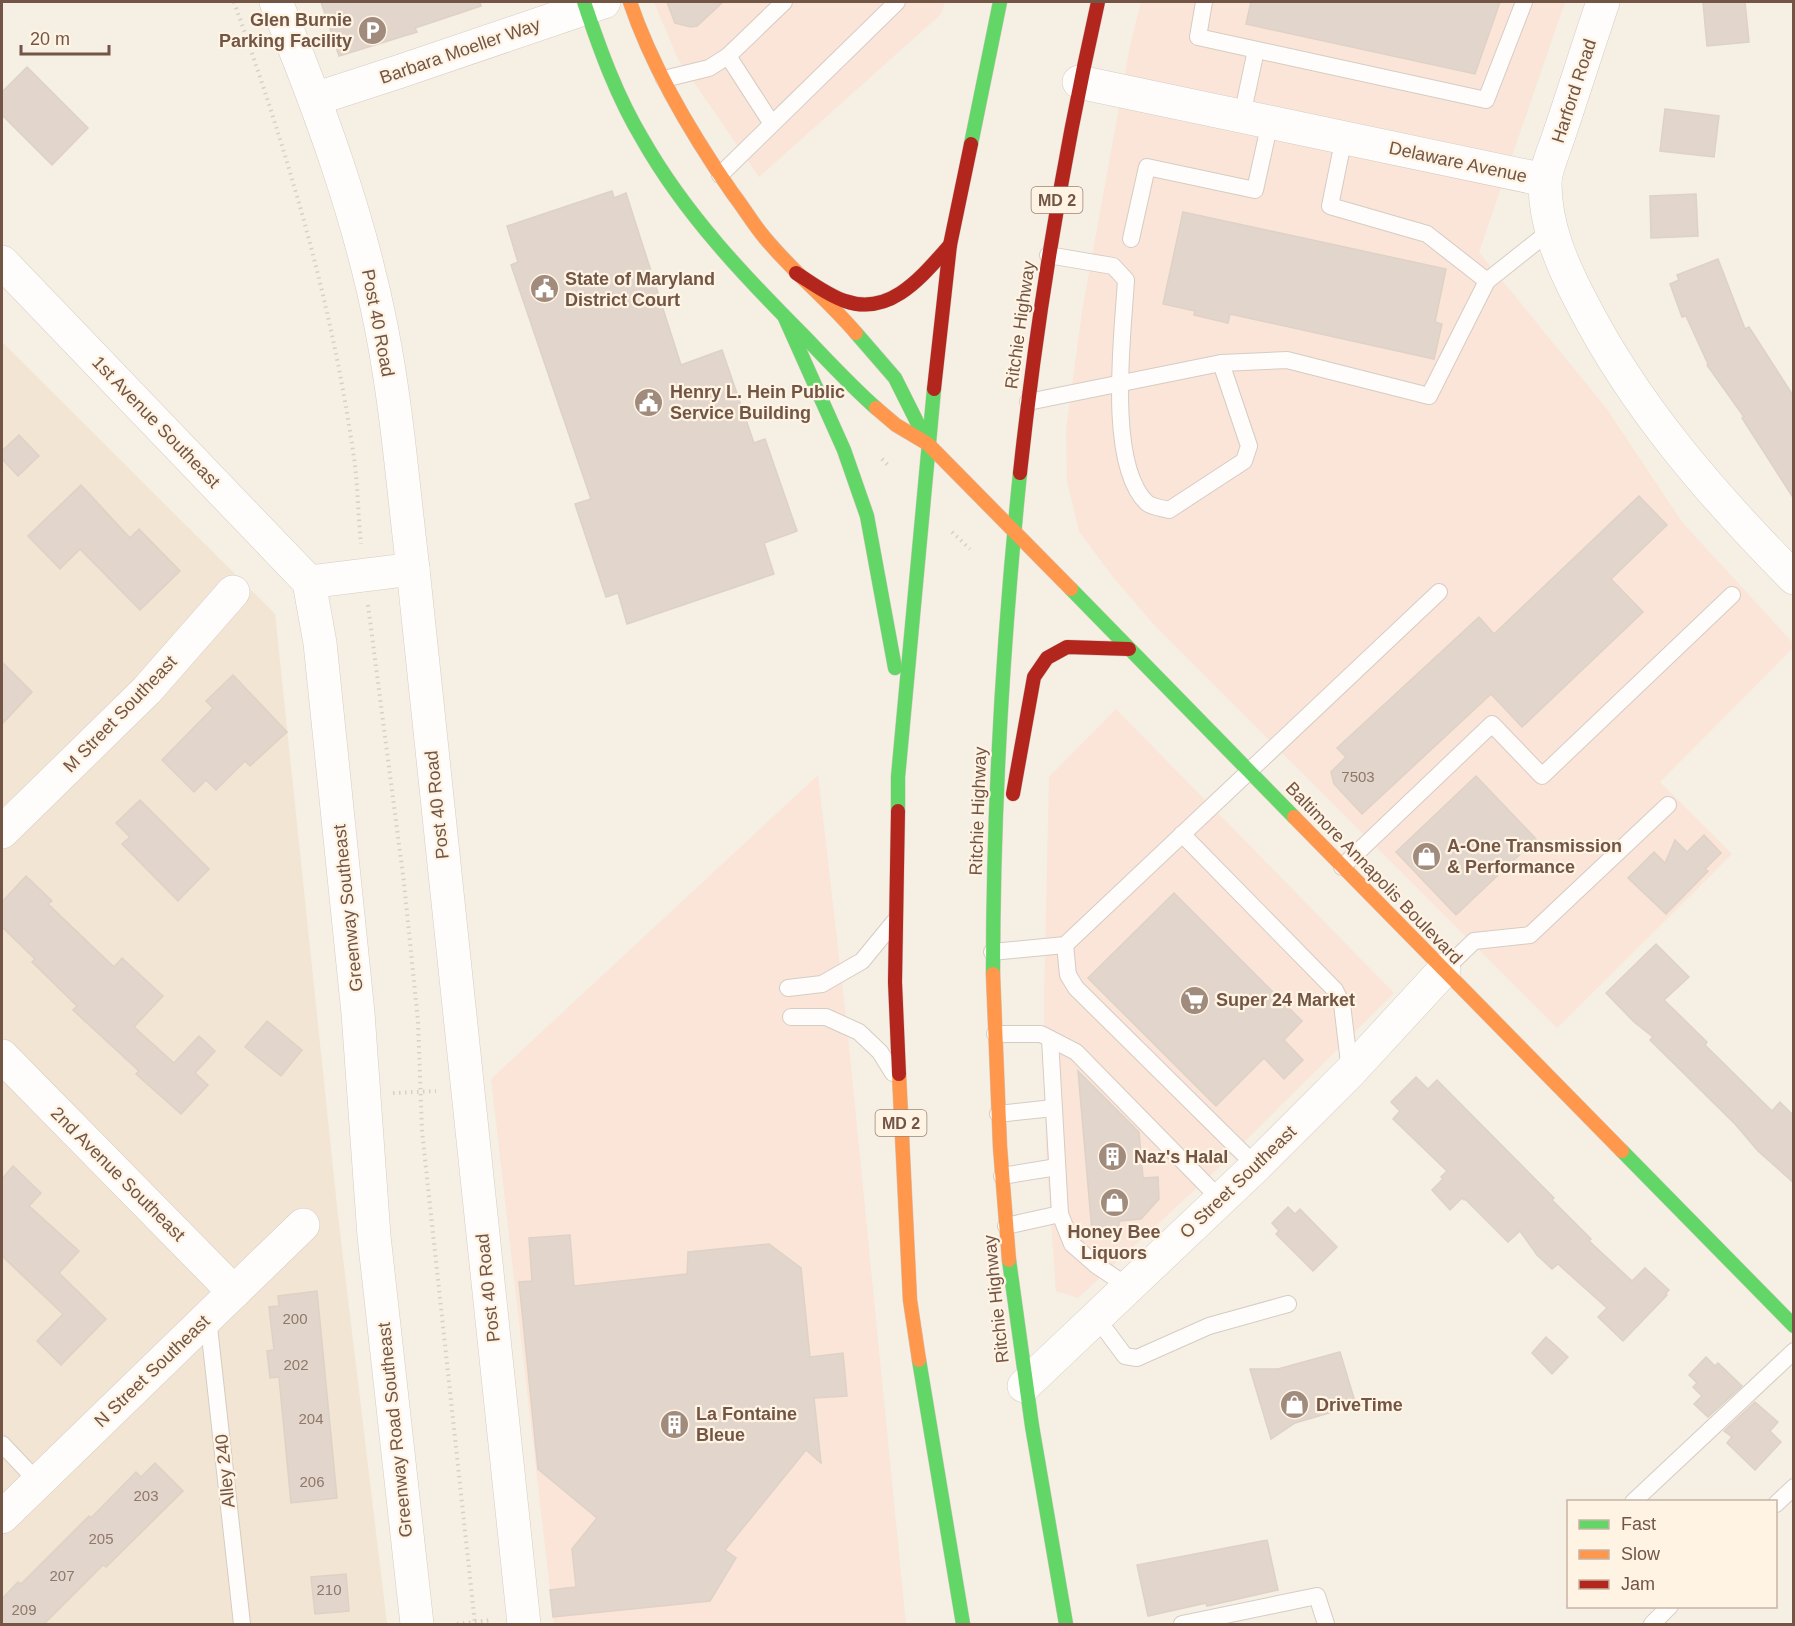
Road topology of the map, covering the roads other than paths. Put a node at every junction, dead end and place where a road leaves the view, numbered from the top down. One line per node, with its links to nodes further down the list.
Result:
1 (276, 2): 15 (street, Post 40 Road)
2 (630, 2): 13 (main road, Baltimore Annapolis Boulevard)
3 (784, 2): 12 (lane)
4 (897, 2): 17 (lane)
5 (1000, 2): 23 (main road, MD 2)
6 (1098, 2): 14 (main road, Ritchie Highway / MD 2)
7 (1204, 2): 11 (lane)
8 (1524, 2): 11 (lane)
9 (1603, 2): 20 (street, Harford Road)
10 (592, 4): 15 (street, Barbara Moeller Way); 28 (main road, Baltimore Annapolis Boulevard)
11 (1256, 50): 16 (lane)
12 (728, 56): 13 (lane); 17 (lane)
13 (664, 79): 19 (main road, Baltimore Annapolis Boulevard)
14 (1079, 82): 16 (street, Delaware Avenue); 24 (main road, Ritchie Highway / MD 2)
15 (315, 99): 34 (street, Post 40 Road)
16 (1256, 119): 18 (street, Delaware Avenue); 22 (lane)
17 (772, 124): 19 (lane)
18 (1344, 137): 20 (street, Delaware Avenue); 27 (lane)
19 (720, 175): 26 (main road, Baltimore Annapolis Boulevard)
20 (1545, 180): 21 (street, Delaware Avenue)
21 (1550, 231): 27 (lane); 35 (street, Delaware Avenue)
22 (1131, 239)
23 (950, 245): 26 (main road); 32 (main road, MD 2)
24 (1048, 255): 30 (lane); 31 (main road, Ritchie Highway / MD 2)
25 (2, 262): 36 (street, 1st Avenue Southeast)
26 (796, 273): 32 (main road, Baltimore Annapolis Boulevard)
27 (1487, 281): 29 (lane)
28 (785, 318): 32 (main road, Baltimore Annapolis Boulevard); 41 (main road)
29 (1221, 363): 30 (lane); 30 (lane)
30 (1120, 383): 31 (lane)
31 (1028, 402): 33 (main road, Ritchie Highway / MD 2)
32 (928, 444): 33 (main road, Baltimore Annapolis Boulevard); 41 (main road, MD 2)
33 (1014, 532): 40 (main road, Baltimore Annapolis Boulevard); 47 (main road, Ritchie Highway / MD 2)
34 (413, 569): 36 (street); 86 (street, Post 40 Road)
35 (1794, 578)
36 (309, 582): 68 (street, Greenway Southeast)
37 (233, 592): 44 (street, M Street Southeast)
38 (1439, 592): 42 (lane)
39 (1732, 595): 46 (lane)
40 (1128, 649): 42 (main road, Baltimore Annapolis Boulevard); 47 (main road)
41 (902, 713): 48 (main road, MD 2)
42 (1249, 771): 45 (lane); 46 (main road, Baltimore Annapolis Boulevard)
43 (1668, 805): 51 (lane)
44 (2, 832)
45 (1182, 834): 49 (lane); 57 (lane)
46 (1342, 867): 51 (main road, Baltimore Annapolis Boulevard)
47 (992, 908): 50 (main road, Ritchie Highway / MD 2)
48 (896, 919): 52 (lane); 58 (main road, MD 2)
49 (1065, 945): 50 (lane); 61 (lane)
50 (992, 952): 54 (main road, Ritchie Highway / MD 2)
51 (1444, 970): 57 (street, O Street Southeast); 74 (main road, Baltimore Annapolis Boulevard)
52 (789, 987)
53 (791, 1017): 58 (lane)
54 (995, 1034): 55 (lane); 60 (main road, Ritchie Highway / MD 2)
55 (1050, 1039): 59 (lane); 64 (lane)
56 (2, 1056): 70 (street, 2nd Avenue Southeast)
57 (1350, 1072): 61 (street, O Street Southeast)
58 (899, 1082): 87 (main road, MD 2)
59 (1053, 1108): 60 (lane); 62 (lane)
60 (998, 1113): 63 (main road, Ritchie Highway / MD 2)
61 (1256, 1166): 64 (street, O Street Southeast)
62 (1056, 1167): 63 (lane); 65 (lane)
63 (1002, 1176): 67 (main road, Ritchie Highway / MD 2)
64 (1221, 1200): 69 (street, O Street Southeast)
65 (1060, 1214): 67 (lane); 69 (lane)
66 (303, 1224): 70 (street, N Street Southeast)
67 (1006, 1226): 76 (main road, Ritchie Highway / MD 2)
68 (374, 1236): 85 (street, Greenway Road Southeast)
69 (1129, 1287): 73 (street, O Street Southeast)
70 (234, 1292): 72 (street, N Street Southeast)
71 (1288, 1304): 73 (lane)
72 (207, 1317): 78 (street, N Street Southeast); 84 (lane, Alley 240)
73 (1096, 1317): 76 (street, O Street Southeast)
74 (1794, 1326)
75 (1794, 1351): 80 (lane)
76 (1024, 1386): 88 (main road, Ritchie Highway / MD 2)
77 (2, 1444): 78 (lane)
78 (38, 1482): 82 (street, N Street Southeast)
79 (1794, 1487): 81 (lane)
80 (1635, 1500)
81 (1777, 1503)
82 (2, 1517)
83 (1668, 1608): 91 (lane)
84 (242, 1624)
85 (417, 1624)
86 (524, 1624)
87 (962, 1624)
88 (1066, 1624)
89 (1182, 1624): 90 (lane)
90 (1326, 1624)
91 (1652, 1624)

